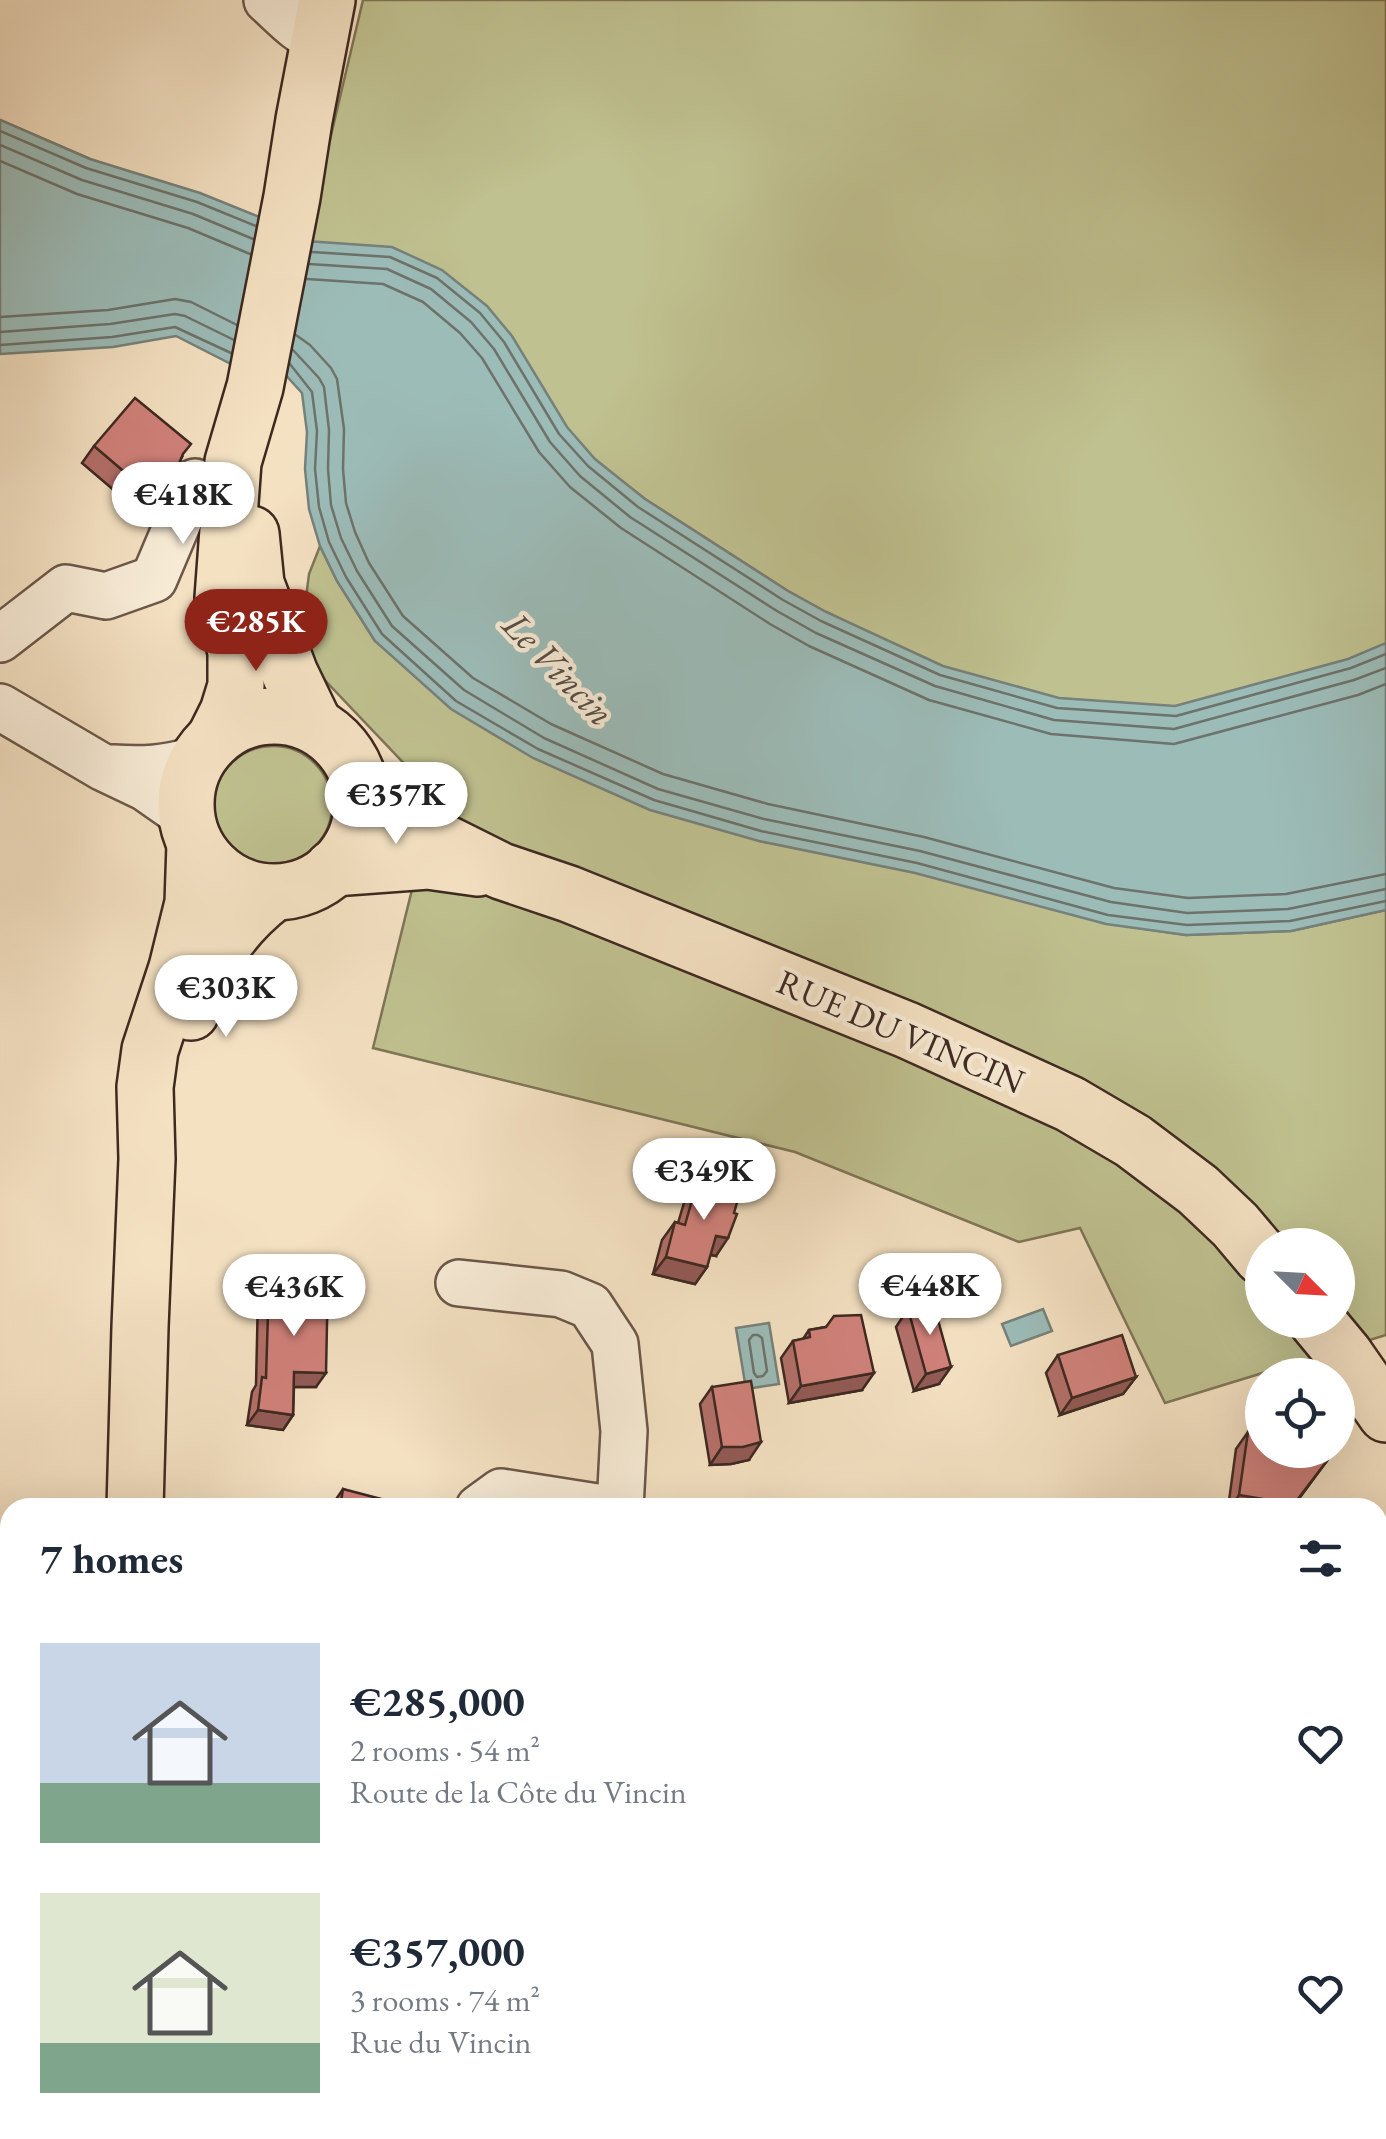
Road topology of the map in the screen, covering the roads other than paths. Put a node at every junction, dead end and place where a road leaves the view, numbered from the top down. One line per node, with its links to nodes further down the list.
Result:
1 (267, 0): 2 (street)
2 (323, 20): 3 (main road)
3 (255, 386): 7 (main road); 8 (main road)
4 (195, 482): 5 (street)
5 (0, 638)
6 (0, 707): 9 (street)
7 (314, 724): 8 (main road); 10 (main road)
8 (205, 749): 9 (street); 11 (main road)
9 (104, 768): 11 (street)
10 (361, 791): 12 (main road); 13 (main road, RUE DU VINCIN)
11 (191, 830): 14 (main road); 15 (main road)
12 (333, 868): 13 (main road, RUE DU VINCIN); 14 (main road)
13 (501, 871): 16 (main road, RUE DU VINCIN)
14 (273, 894): 15 (main road)
15 (148, 1159): 20 (main road)
16 (1245, 1237)
17 (460, 1283): 23 (street)
18 (1331, 1338): 19 (main road)
19 (1386, 1414)
20 (135, 1498)
21 (492, 1498): 22 (street)
22 (539, 1498)
23 (621, 1498)

